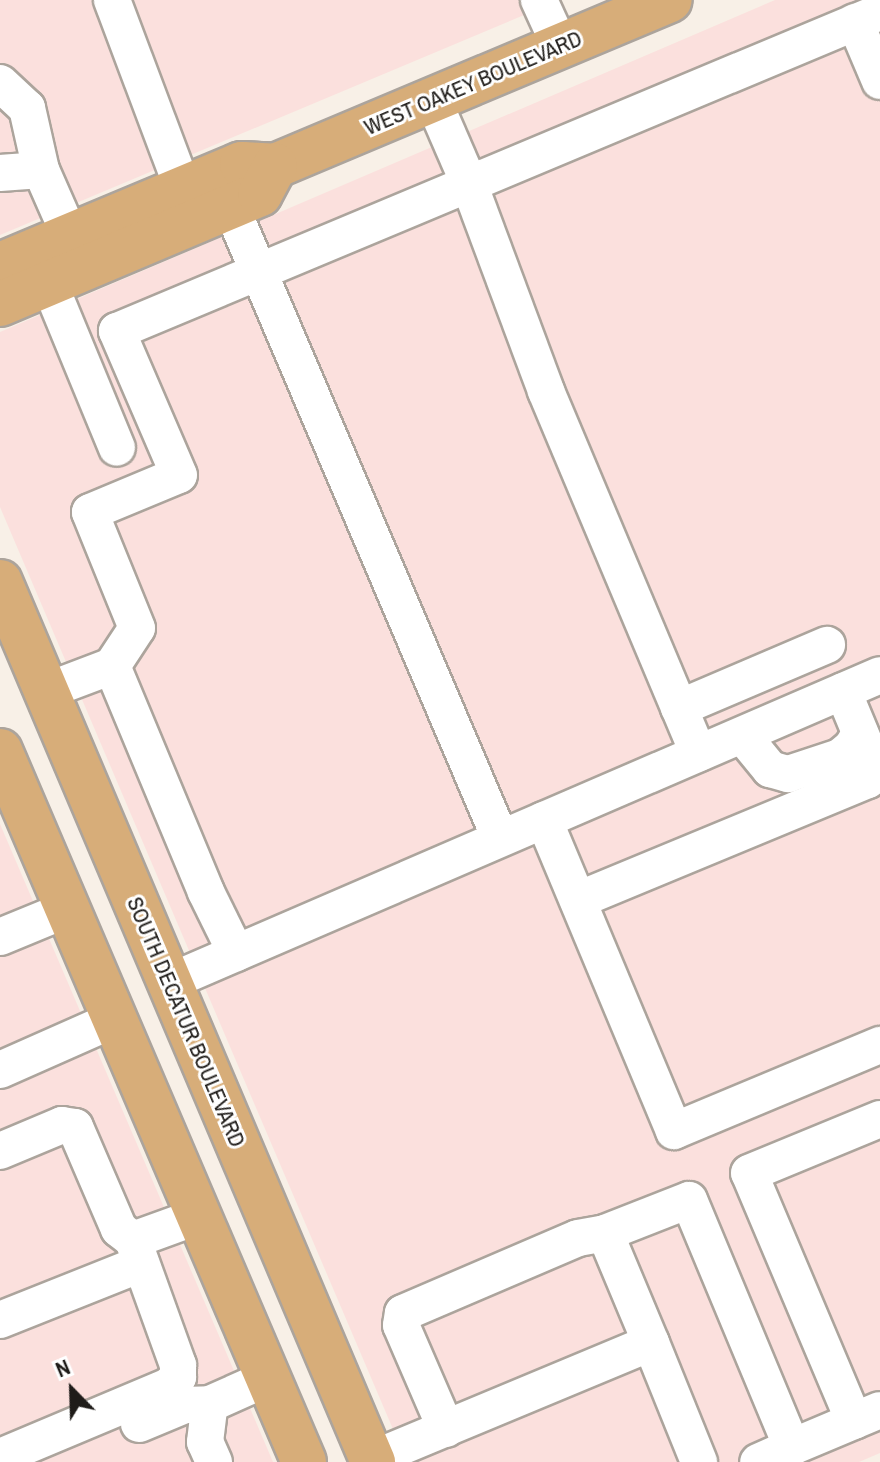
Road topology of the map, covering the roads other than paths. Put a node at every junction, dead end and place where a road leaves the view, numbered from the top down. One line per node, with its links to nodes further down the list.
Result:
1 (112, 0): 13 (street)
2 (539, 0): 5 (street)
3 (670, 0): 5 (main road, WEST OAKEY BOULEVARD)
4 (868, 17): 6 (street); 12 (street)
5 (560, 46): 8 (main road, WEST OAKEY BOULEVARD)
6 (880, 81)
7 (0, 83): 10 (street)
8 (433, 100): 9 (main road, WEST OAKEY BOULEVARD); 12 (street)
9 (275, 166): 13 (main road, WEST OAKEY BOULEVARD); 14 (main road)
10 (41, 170): 11 (street); 15 (street)
11 (0, 173)
12 (468, 181): 17 (street); 27 (street)
13 (183, 189): 15 (main road, WEST OAKEY BOULEVARD)
14 (231, 207): 17 (street); 18 (main road)
15 (70, 236): 16 (main road, WEST OAKEY BOULEVARD)
16 (0, 265)
17 (258, 269): 23 (street); 33 (street)
18 (49, 283): 19 (main road); 20 (street)
19 (0, 304)
20 (117, 448)
21 (0, 582): 25 (main road, SOUTH DECATUR BOULEVARD)
22 (827, 645): 27 (street)
23 (112, 666): 25 (street); 38 (street)
24 (880, 675): 26 (street)
25 (46, 691): 39 (main road, SOUTH DECATUR BOULEVARD)
26 (843, 691): 28 (street); 29 (street)
27 (679, 708): 31 (street)
28 (860, 733): 29 (street); 35 (street)
29 (743, 736): 31 (street)
30 (0, 751): 34 (main road)
31 (698, 753): 32 (street)
32 (544, 820): 33 (street); 35 (street)
33 (500, 838): 38 (street)
34 (41, 846): 36 (main road); 39 (main road)
35 (578, 900): 41 (street)
36 (68, 909): 37 (street); 40 (main road)
37 (0, 937)
38 (236, 953): 39 (street)
39 (169, 982): 45 (main road, SOUTH DECATUR BOULEVARD)
40 (115, 1019): 42 (street); 45 (main road); 46 (main road)
41 (880, 1045)
42 (0, 1070)
43 (880, 1119): 53 (street)
44 (0, 1151): 48 (street)
45 (246, 1164): 57 (main road, SOUTH DECATUR BOULEVARD)
46 (199, 1216): 48 (street); 51 (main road)
47 (605, 1233): 50 (street); 54 (street); 55 (street)
48 (137, 1252): 49 (street); 56 (street)
49 (0, 1320)
50 (651, 1343): 54 (street); 61 (street)
51 (268, 1378): 52 (street); 60 (main road)
52 (210, 1404): 58 (street); 59 (street)
53 (867, 1416): 55 (street)
54 (446, 1429): 57 (street)
55 (792, 1447): 62 (street)
56 (0, 1457)
57 (372, 1460)
58 (47, 1462)
59 (214, 1462)
60 (304, 1462)
61 (699, 1462)
62 (758, 1462)

